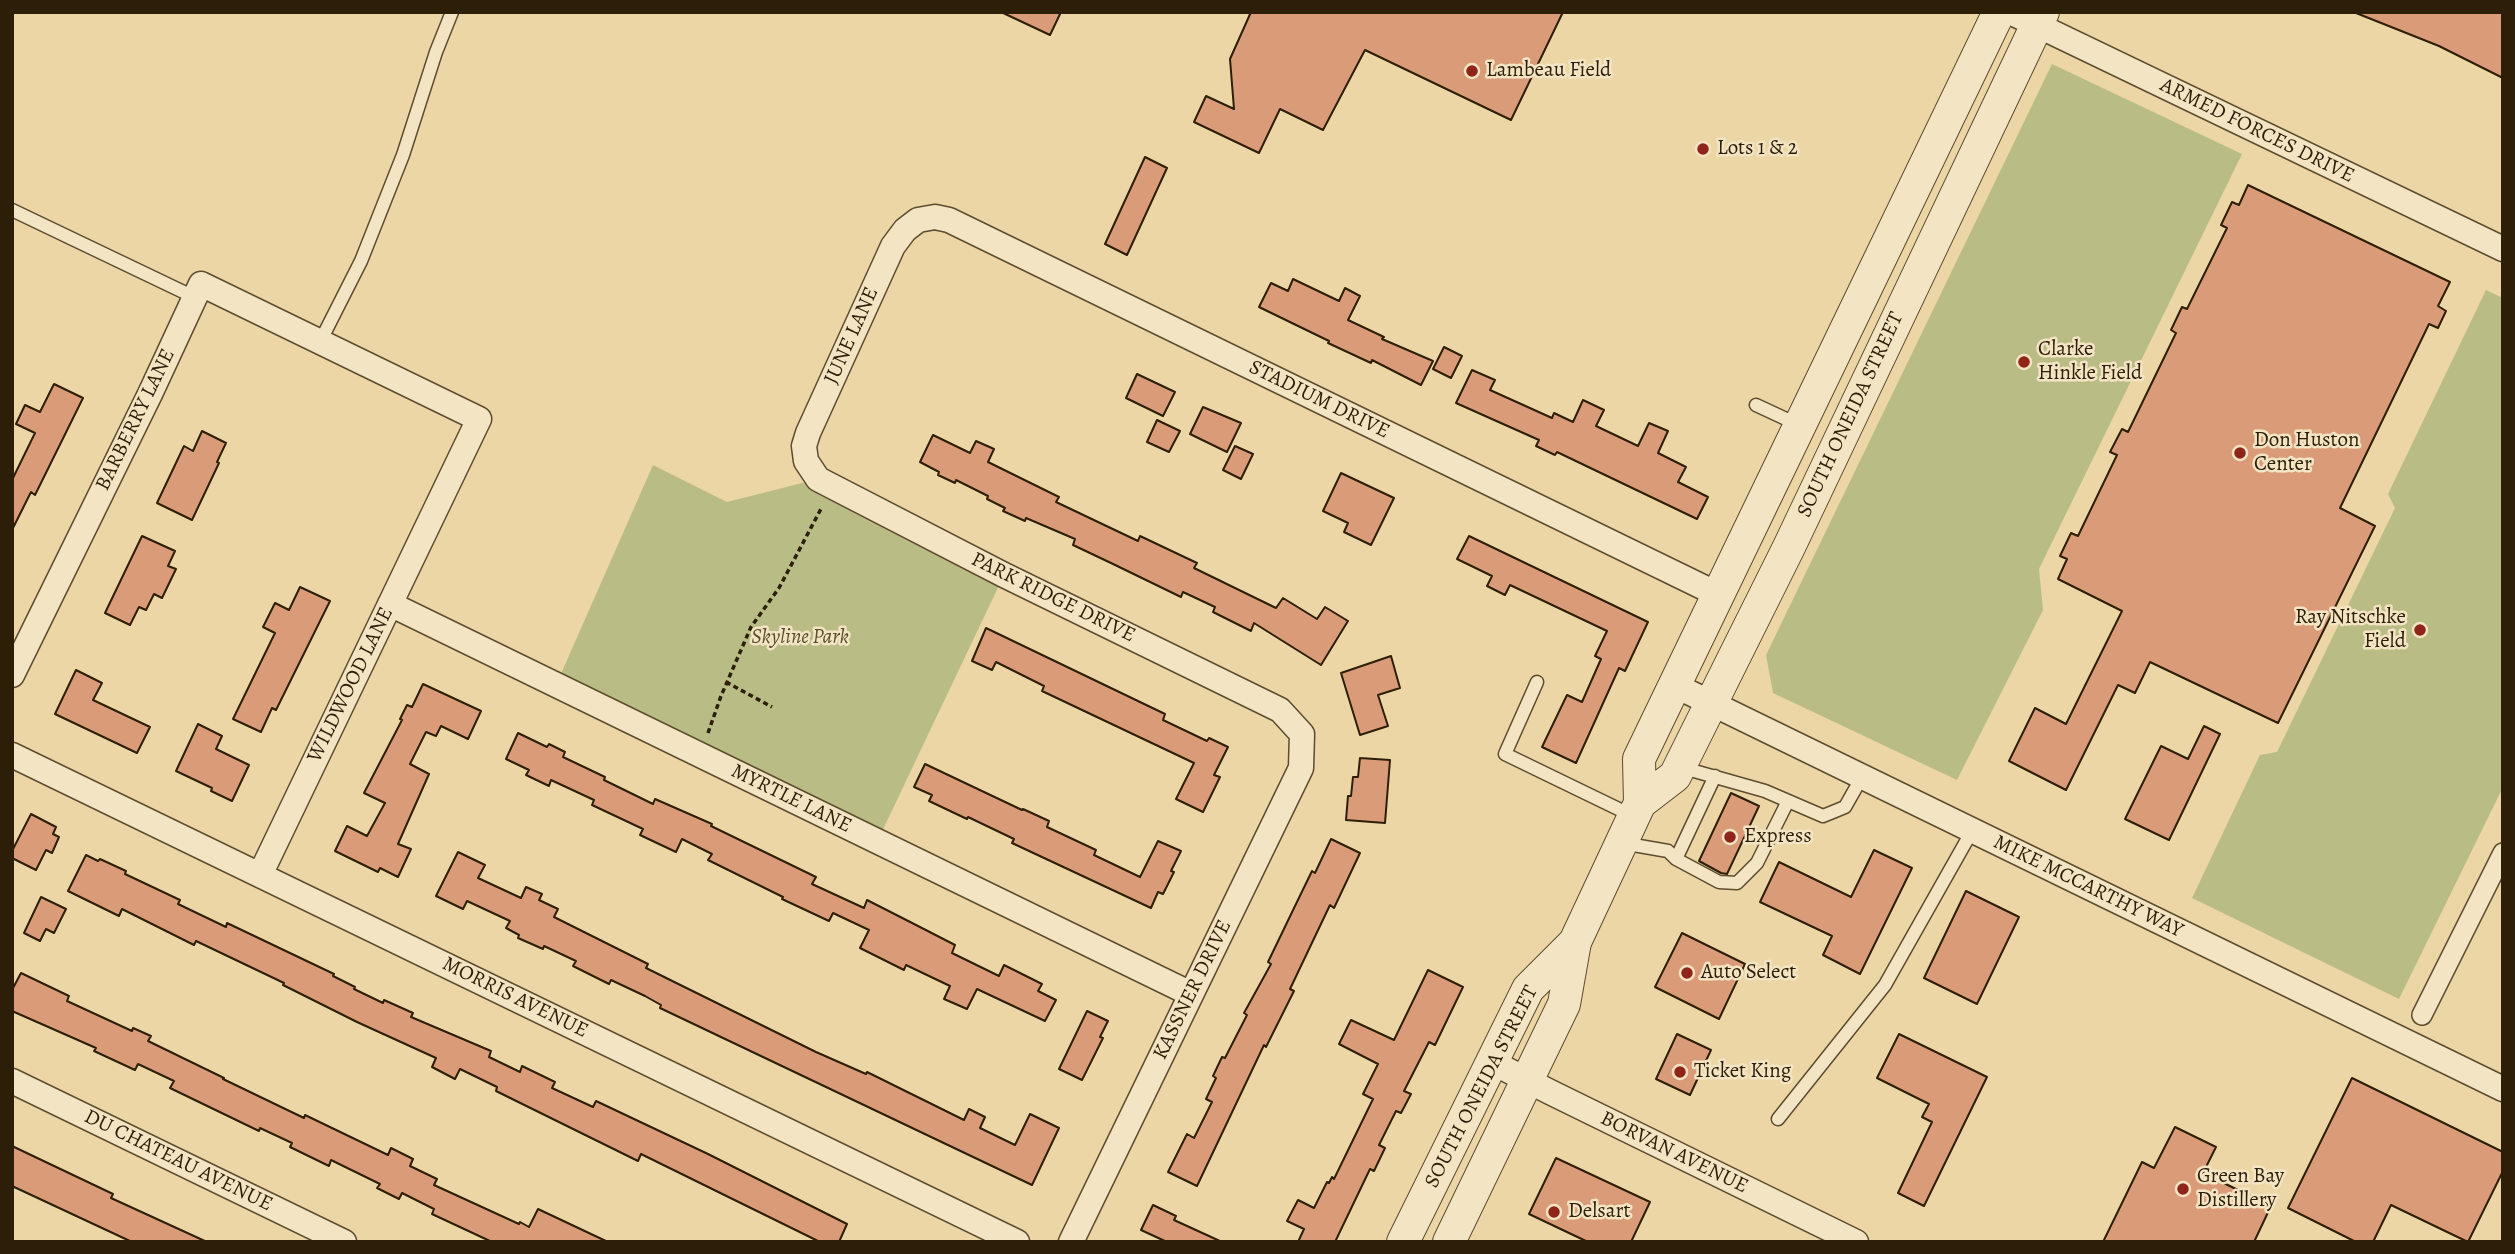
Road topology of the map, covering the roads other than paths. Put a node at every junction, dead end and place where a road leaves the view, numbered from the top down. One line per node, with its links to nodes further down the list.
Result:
1 (452, 12): 8 (lane)
2 (1999, 12): 10 (street, SOUTH ONEIDA STREET)
3 (2030, 16): 6 (street, ARMED FORCES DRIVE); 17 (street, SOUTH ONEIDA STREET)
4 (12, 210): 7 (lane)
5 (918, 219): 11 (street, JUNE LANE); 12 (street, STADIUM DRIVE)
6 (2503, 249)
7 (194, 297): 8 (street); 14 (street, BARBERRY LANE)
8 (320, 342): 13 (street, WILDWOOD LANE)
9 (1756, 405): 10 (lane)
10 (1799, 425): 12 (street, SOUTH ONEIDA STREET)
11 (806, 461): 18 (street, PARK RIDGE DRIVE)
12 (1717, 594): 16 (street, SOUTH ONEIDA STREET)
13 (390, 604): 28 (street, WILDWOOD LANE); 30 (street, MYRTLE LANE)
14 (12, 675)
15 (1537, 682): 24 (lane)
16 (1674, 685): 17 (street, MIKE MCCARTHY WAY); 24 (street, SOUTH ONEIDA STREET)
17 (1711, 703): 20 (street, SOUTH ONEIDA STREET); 22 (street, MIKE MCCARTHY WAY)
18 (1302, 734): 30 (street, KASSNER DRIVE)
19 (12, 755): 28 (street, MORRIS AVENUE)
20 (1680, 767): 21 (lane); 24 (street, SOUTH ONEIDA STREET)
21 (1715, 776): 23 (lane); 27 (lane)
22 (1862, 777): 23 (lane); 25 (street, MIKE MCCARTHY WAY)
23 (1788, 801): 27 (lane)
24 (1632, 821): 27 (lane); 29 (street, SOUTH ONEIDA STREET)
25 (1972, 831): 35 (street, MIKE MCCARTHY WAY); 36 (lane)
26 (2503, 853): 31 (street)
27 (1676, 859)
28 (260, 875): 38 (street, MORRIS AVENUE)
29 (1575, 942): 32 (street, SOUTH ONEIDA STREET); 34 (street, SOUTH ONEIDA STREET)
30 (1191, 994): 39 (street, KASSNER DRIVE)
31 (2422, 1015)
32 (1492, 1062): 34 (street, BORVAN AVENUE); 40 (street, SOUTH ONEIDA STREET)
33 (12, 1081): 37 (street, DU CHATEAU AVENUE)
34 (1529, 1081): 41 (street, SOUTH ONEIDA STREET); 42 (street, BORVAN AVENUE)
35 (2503, 1089)
36 (1777, 1119)
37 (344, 1242)
38 (1017, 1242)
39 (1071, 1242)
40 (1403, 1242)
41 (1449, 1242)
42 (1856, 1242)

